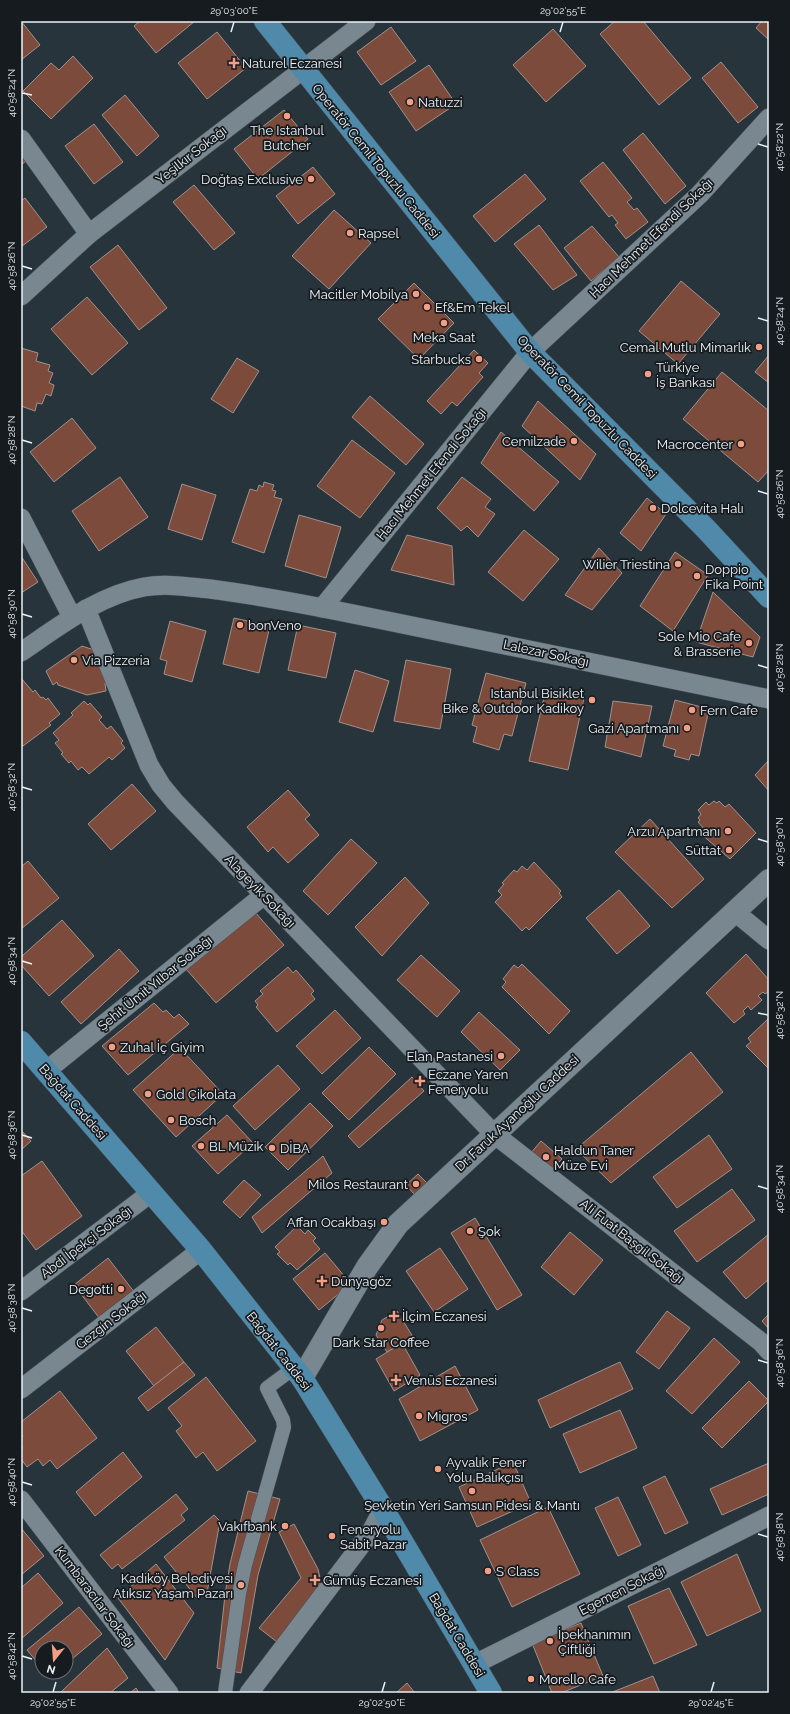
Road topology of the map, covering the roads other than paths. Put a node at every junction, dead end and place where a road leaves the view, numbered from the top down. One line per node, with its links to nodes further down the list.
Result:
1 (265, 21): 3 (main road, Operatör Cemil Topuzlu Caddesi)
2 (366, 21): 3 (street, Yeşilkır Sokağı)
3 (302, 69): 6 (street, Yeşilkır Sokağı); 8 (main road, Operatör Cemil Topuzlu Caddesi)
4 (769, 118): 8 (street, Hacı Mehmet Efendi Sokağı)
5 (21, 139): 6 (street)
6 (89, 234): 7 (street, Yeşilkır Sokağı)
7 (21, 296)
8 (530, 352): 10 (main road, Operatör Cemil Topuzlu Caddesi); 11 (street, Hacı Mehmet Efendi Sokağı)
9 (21, 518): 12 (street, Alageyik Sokağı)
10 (769, 597)
11 (322, 608): 12 (street); 14 (street, Lalezar Sokağı)
12 (79, 613): 13 (street); 16 (street, Alageyik Sokağı)
13 (21, 652)
14 (769, 699)
15 (769, 880): 17 (street, Dr. Faruk Ayanoğlu Caddesi)
16 (264, 895): 20 (street, Şehit Ümit Yılbar Sokağı); 21 (street, Alageyik Sokağı)
17 (735, 912): 18 (street); 21 (street, Dr. Faruk Ayanoğlu Caddesi)
18 (769, 940)
19 (21, 1042): 20 (main road, Bağdat Caddesi)
20 (46, 1071): 22 (main road, Bağdat Caddesi)
21 (494, 1134): 25 (street, Ali Fuat Başgil Sokağı); 26 (street, Dr. Faruk Ayanoğlu Caddesi)
22 (152, 1192): 23 (main road, Bağdat Caddesi); 24 (street, Abdi İpekçi Sokağı)
23 (200, 1250): 26 (main road, Bağdat Caddesi); 27 (street, Gezgin Sokağı)
24 (21, 1291)
25 (769, 1351)
26 (298, 1373): 29 (main road, Bağdat Caddesi); 33 (street)
27 (21, 1389)
28 (21, 1500): 32 (street, Kumbaracılar Sokağı)
29 (386, 1515): 31 (main road, Bağdat Caddesi); 34 (street); 35 (street)
30 (769, 1516): 31 (street, Egemen Sokağı)
31 (475, 1664): 36 (main road, Bağdat Caddesi)
32 (169, 1693)
33 (225, 1693)
34 (249, 1693)
35 (259, 1693)
36 (491, 1693)

